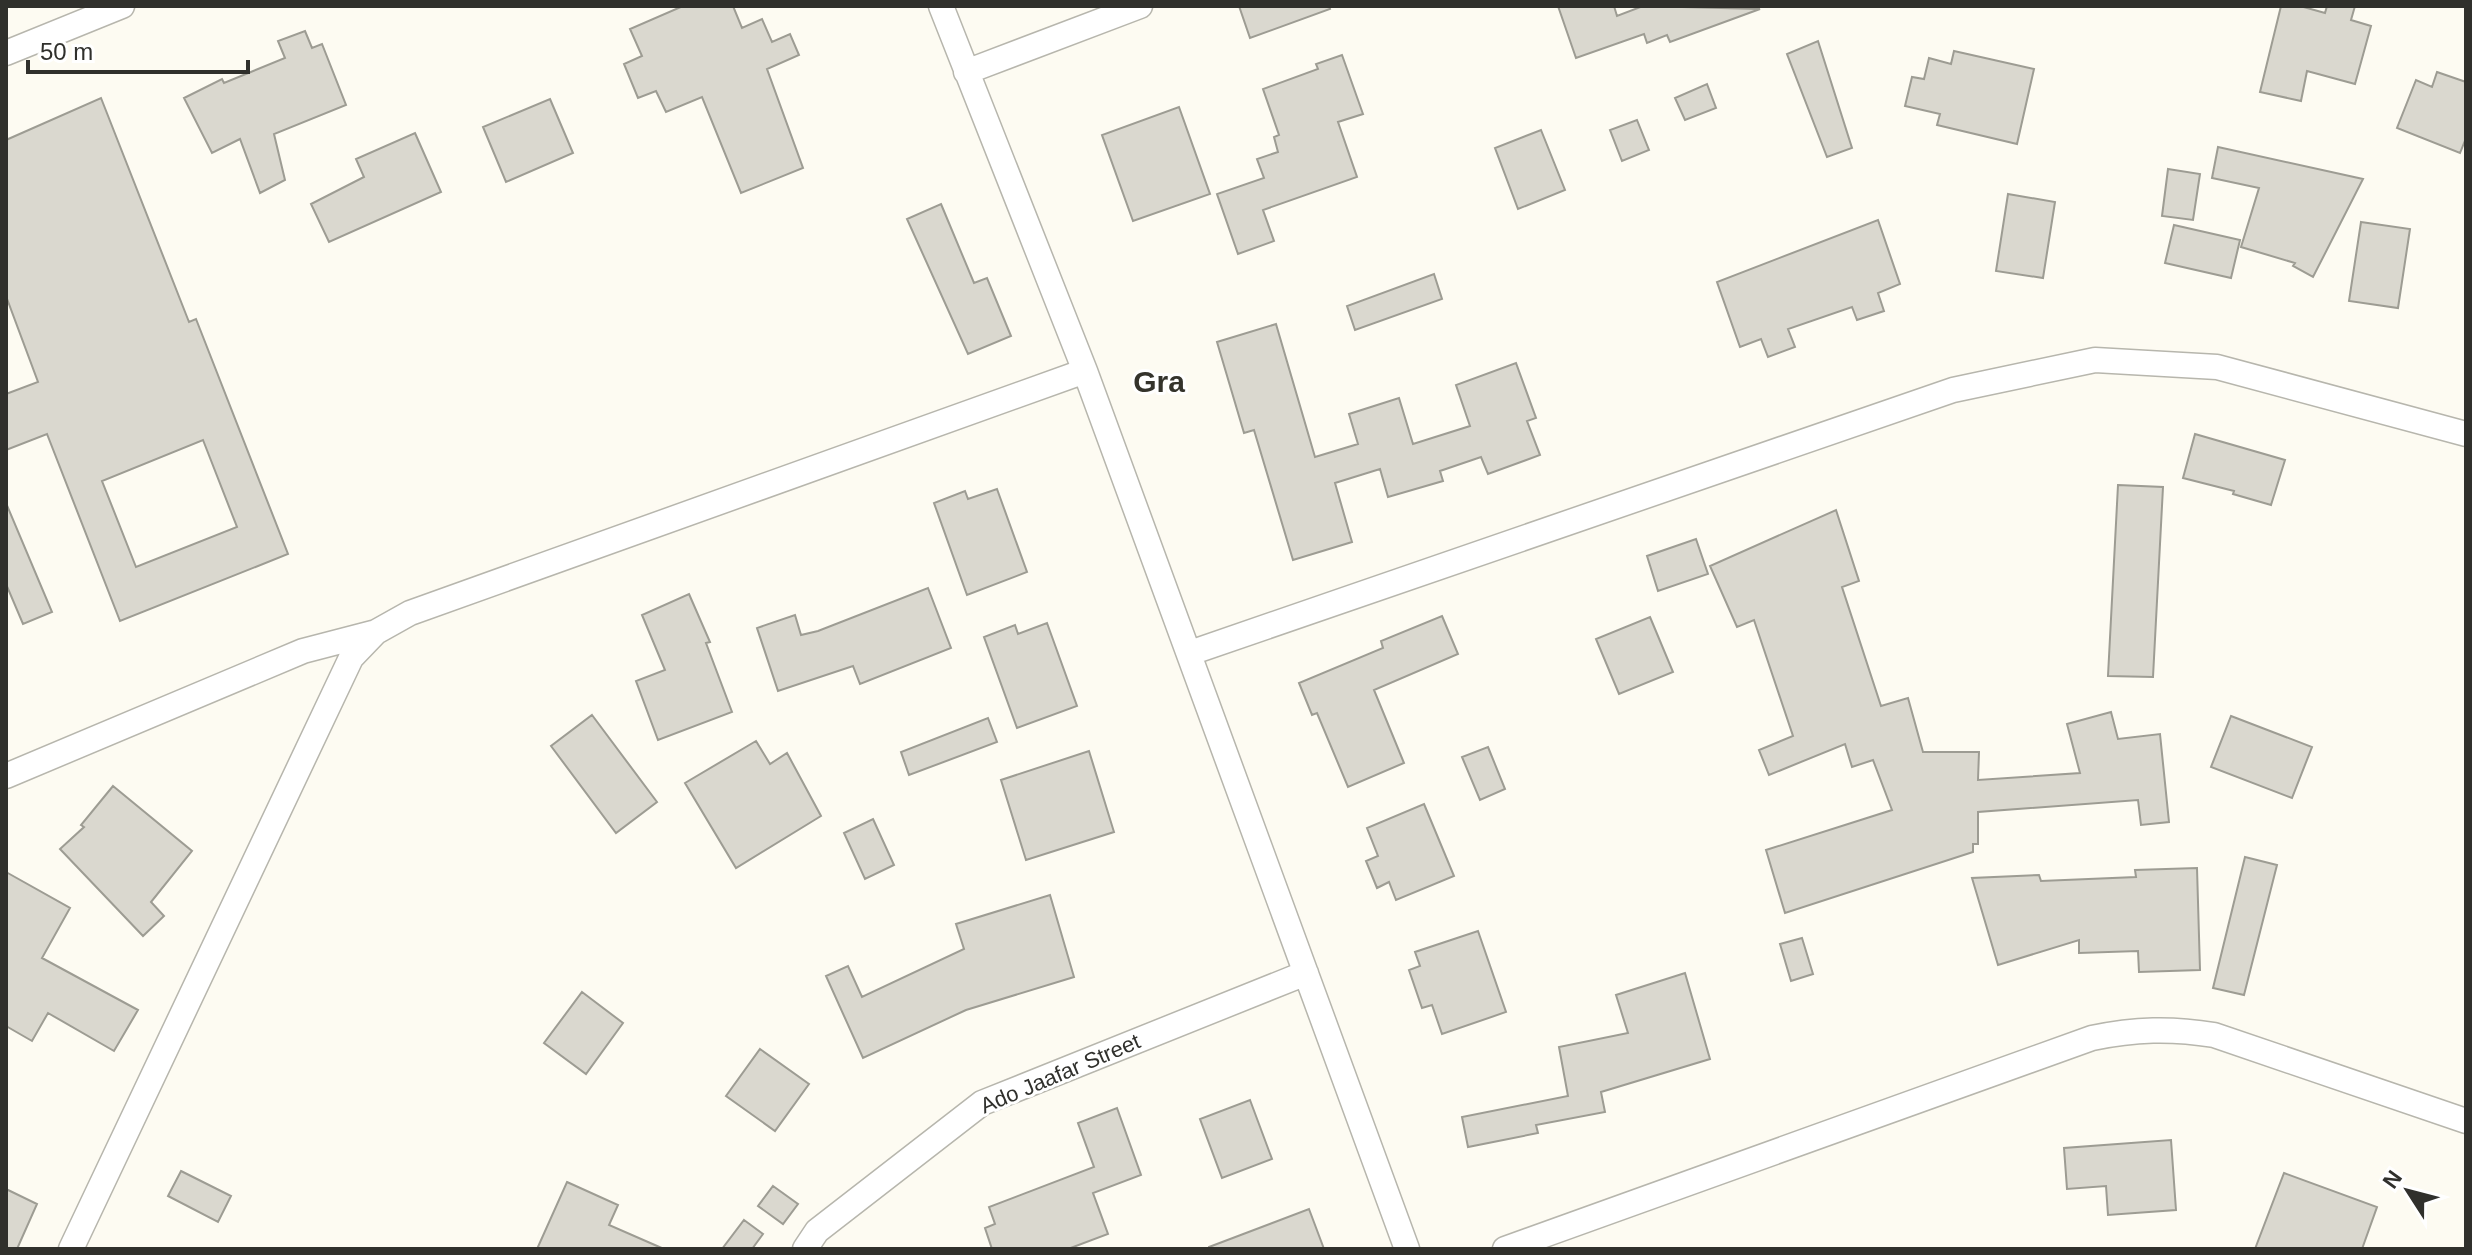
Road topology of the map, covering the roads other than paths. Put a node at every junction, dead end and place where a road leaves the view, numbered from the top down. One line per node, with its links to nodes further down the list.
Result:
1 (122, 6): 4 (street)
2 (941, 6): 5 (street)
3 (1140, 6): 5 (street)
4 (6, 53)
5 (966, 72): 6 (street)
6 (1085, 371): 8 (street); 9 (street)
7 (2466, 434): 9 (street)
8 (376, 632): 10 (street); 13 (street)
9 (1190, 653): 11 (street)
10 (6, 776)
11 (1306, 973): 14 (street, Ado Jaafar Street); 15 (street)
12 (2466, 1121): 16 (street)
13 (71, 1249)
14 (805, 1249)
15 (1407, 1249)
16 (1505, 1249)

